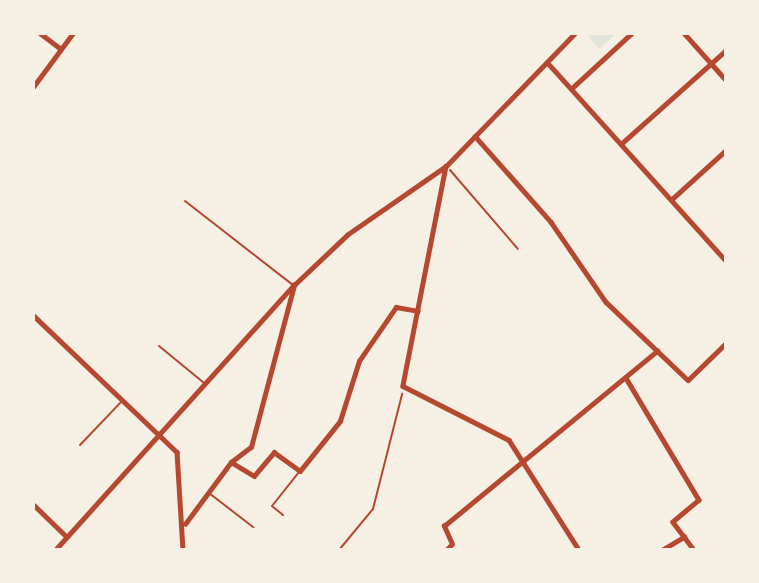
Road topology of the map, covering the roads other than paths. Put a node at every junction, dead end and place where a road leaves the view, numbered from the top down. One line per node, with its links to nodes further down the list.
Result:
1 (40, 33): 6 (street)
2 (74, 33): 6 (street)
3 (576, 33): 8 (street)
4 (632, 33): 12 (street)
5 (684, 33): 9 (street)
6 (61, 49): 11 (street)
7 (726, 50): 9 (street)
8 (547, 62): 12 (street); 13 (street)
9 (710, 63): 10 (street); 14 (street)
10 (726, 80)
11 (33, 86)
12 (571, 89): 14 (street)
13 (475, 136): 16 (street); 27 (street)
14 (621, 144): 17 (street)
15 (726, 150): 17 (street)
16 (446, 166): 22 (street); 23 (street)
17 (671, 200): 20 (street)
18 (185, 201): 22 (lane)
19 (726, 250): 20 (street)
20 (720, 255): 21 (street)
21 (726, 261)
22 (294, 285): 29 (street); 33 (street)
23 (418, 311): 34 (street); 35 (street)
24 (34, 317): 30 (street)
25 (726, 343): 27 (street)
26 (159, 346): 29 (lane)
27 (657, 351): 28 (street)
28 (626, 378): 34 (street); 42 (street)
29 (204, 383): 31 (street)
30 (122, 400): 31 (street); 32 (lane)
31 (158, 434): 39 (street); 41 (street)
32 (80, 445)
33 (230, 461): 35 (street); 36 (street)
34 (528, 463): 47 (street); 48 (street)
35 (300, 471): 38 (lane)
36 (208, 492): 39 (street); 40 (lane)
37 (33, 504): 41 (street)
38 (283, 515)
39 (184, 525): 43 (street)
40 (253, 527)
41 (67, 537): 44 (street)
42 (684, 537): 49 (street); 50 (street)
43 (186, 543): 45 (street); 46 (street)
44 (55, 550)
45 (183, 550)
46 (191, 550)
47 (446, 550)
48 (579, 550)
49 (662, 550)
50 (694, 550)

